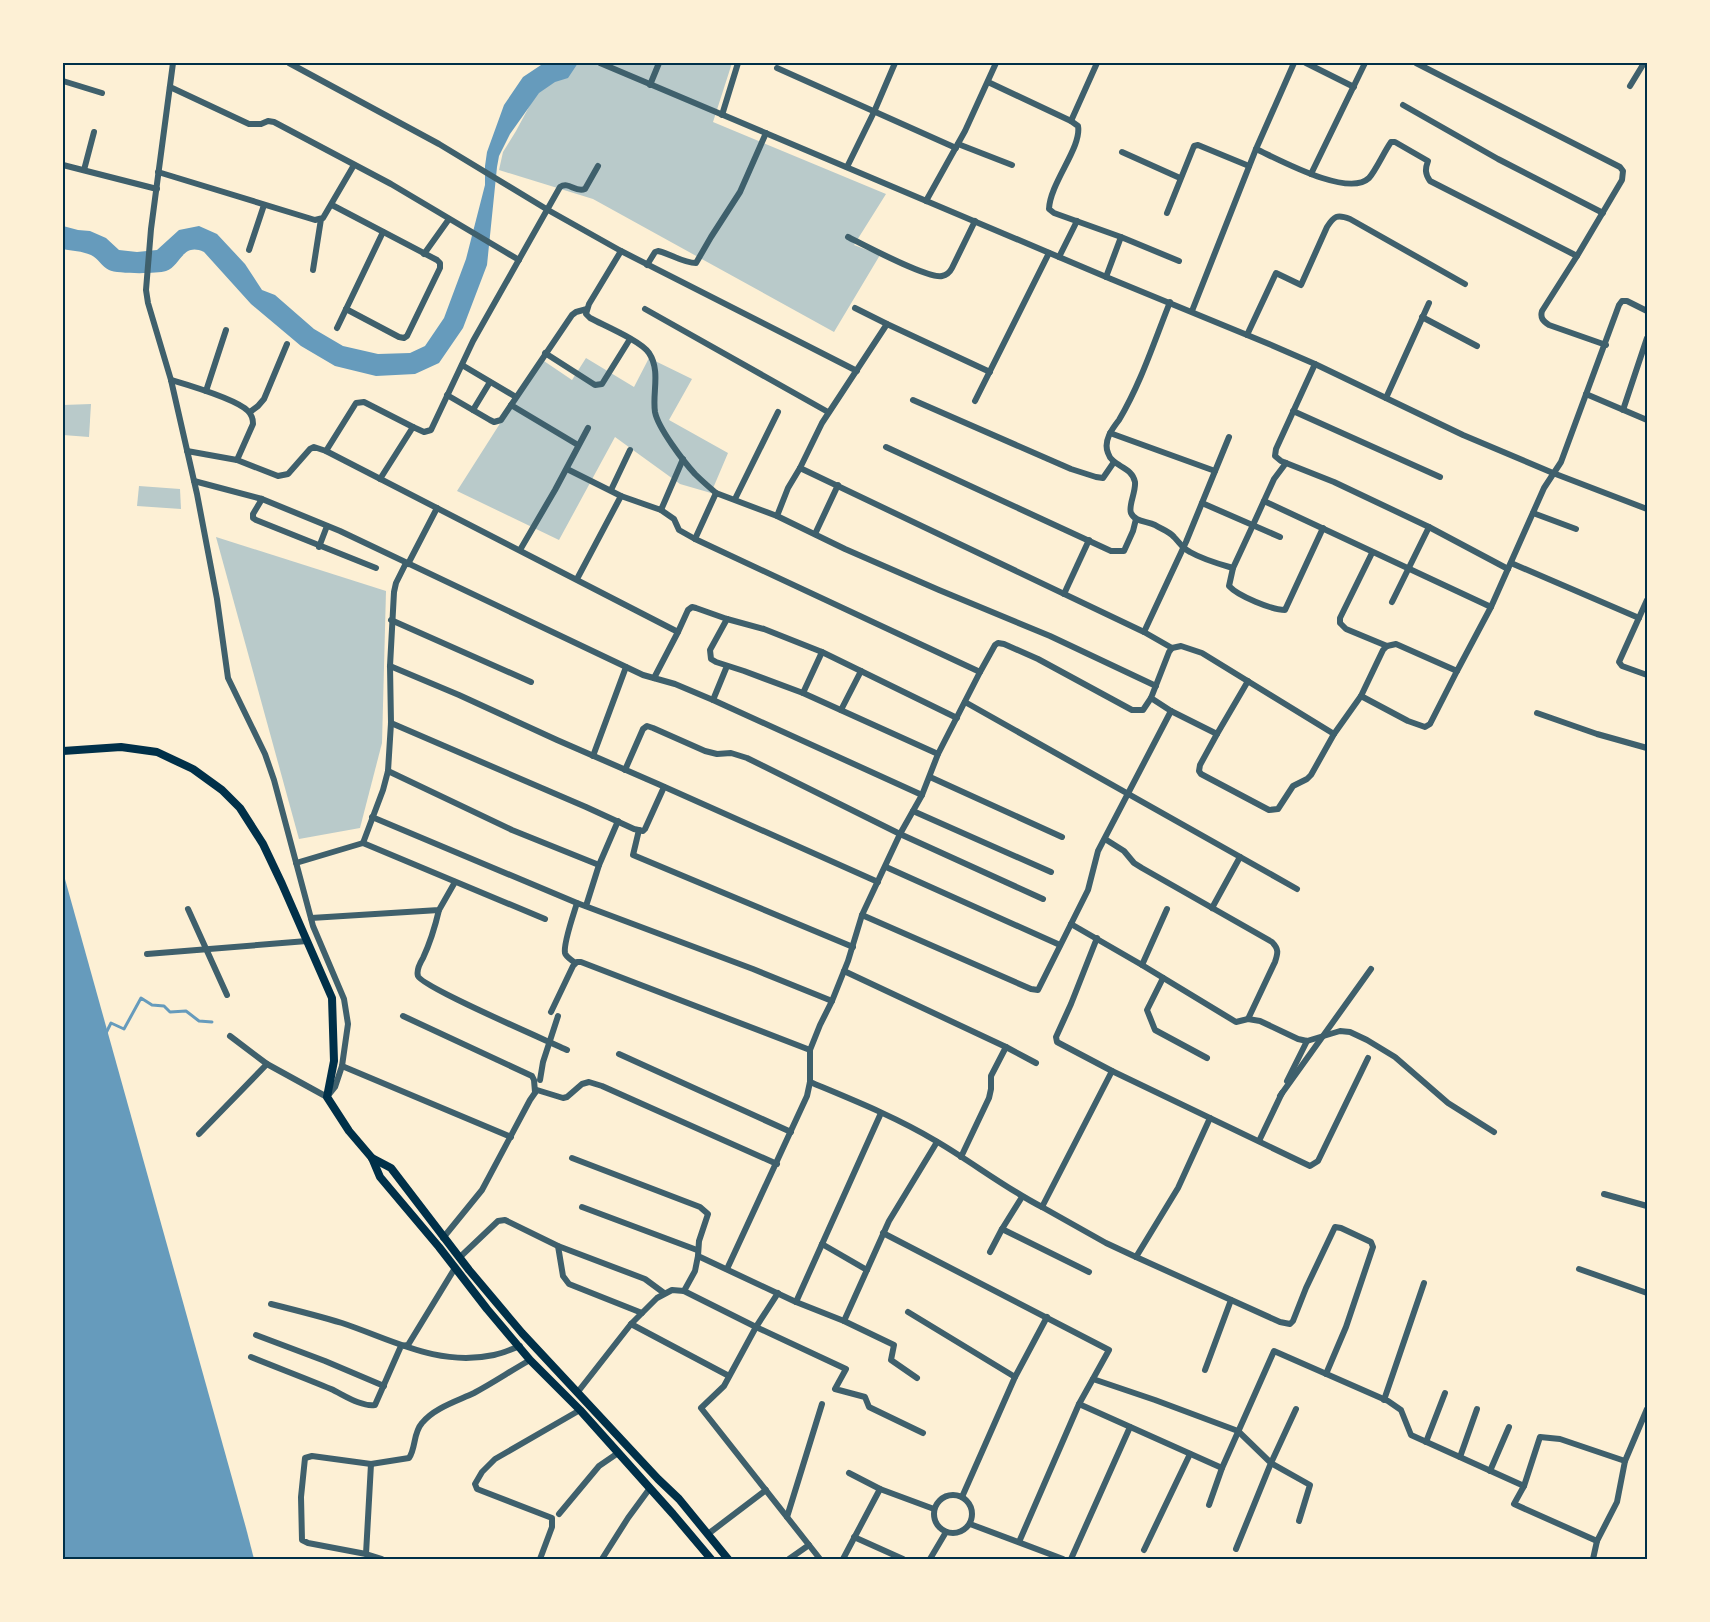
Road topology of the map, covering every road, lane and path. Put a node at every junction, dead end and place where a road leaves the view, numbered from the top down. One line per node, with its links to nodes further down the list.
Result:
1 (173, 63): 19 (street)
2 (289, 63): 45 (street)
3 (600, 63): 17 (street)
4 (659, 63): 17 (street)
5 (738, 63): 24 (street)
6 (895, 63): 23 (street)
7 (996, 63): 16 (street)
8 (1097, 63): 25 (street)
9 (1294, 63): 29 (street)
10 (1306, 63): 20 (street)
11 (1365, 63): 20 (street)
12 (1416, 63): 47 (street)
13 (1644, 63): 18 (street)
14 (777, 68): 23 (street)
15 (63, 81): 21 (street)
16 (988, 82): 25 (street); 28 (street)
17 (650, 85): 24 (street)
18 (1630, 86)
19 (170, 87): 32 (street); 38 (street)
20 (1354, 87): 39 (street)
21 (102, 93)
22 (1403, 105): 47 (street)
23 (874, 112): 28 (street); 36 (street)
24 (722, 115): 27 (street)
25 (1071, 121): 51 (street)
26 (94, 132): 37 (street)
27 (766, 133): 36 (street); 63 (street)
28 (957, 146): 33 (street); 42 (street)
29 (1256, 149): 35 (street); 39 (street)
30 (1122, 152): 40 (street)
31 (63, 165): 37 (street)
32 (354, 165): 44 (street); 49 (street)
33 (1012, 165)
34 (598, 166): 45 (street)
35 (1249, 166): 40 (street); 73 (street)
36 (847, 167): 42 (street)
37 (84, 170): 41 (street)
38 (158, 172): 41 (street); 43 (street)
39 (1311, 174): 59 (street)
40 (1180, 178): 46 (street)
41 (157, 189): 90 (street)
42 (926, 201): 50 (street)
43 (264, 205): 48 (street); 55 (street)
44 (332, 205): 48 (street); 52 (street)
45 (548, 210): 56 (street); 61 (street)
46 (1167, 213)
47 (1603, 213): 59 (street)
48 (321, 219): 64 (street)
49 (449, 219): 58 (street); 61 (street)
50 (975, 221): 53 (street); 57 (street)
51 (1077, 221): 54 (street); 60 (street)
52 (383, 232): 58 (street); 70 (street)
53 (848, 237)
54 (1121, 237): 62 (street); 65 (street)
55 (249, 250)
56 (621, 251): 63 (street); 71 (street)
57 (1049, 253): 60 (street); 89 (street)
58 (424, 254): 70 (street)
59 (1577, 256): 83 (street)
60 (1059, 257): 65 (street)
61 (519, 261): 87 (street)
62 (1179, 261)
63 (648, 265): 88 (street)
64 (313, 270)
65 (1106, 277): 67 (street)
66 (1465, 284): 79 (street)
67 (1170, 303): 73 (street); 109 (street)
68 (1429, 303): 75 (street)
69 (855, 308): 76 (street)
70 (346, 309): 77 (street)
71 (586, 309): 81 (street); 85 (street)
72 (645, 309): 105 (street)
73 (1192, 311): 79 (street)
74 (1647, 311): 83 (street)
75 (1422, 317): 84 (street); 96 (street)
76 (887, 324): 88 (street); 89 (street)
77 (337, 328)
78 (226, 330): 92 (street)
79 (1247, 335): 86 (street)
80 (1647, 338): 101 (street)
81 (630, 339): 85 (street); 116 (street)
82 (287, 344): 103 (street)
83 (1606, 345): 93 (street)
84 (1477, 346)
85 (545, 353): 95 (street)
86 (1315, 364): 96 (street); 102 (street)
87 (462, 365): 91 (street); 94 (street)
88 (856, 371): 105 (street)
89 (990, 372): 98 (street)
90 (171, 380): 92 (street); 115 (street)
91 (490, 382): 95 (street); 100 (street)
92 (206, 391): 103 (street)
93 (1586, 394): 101 (street); 123 (street)
94 (447, 395): 100 (street); 107 (street)
95 (516, 397): 99 (street)
96 (1386, 398): 123 (street)
97 (913, 400): 118 (street)
98 (975, 401)
99 (511, 405): 100 (street); 111 (street)
100 (473, 410)
101 (1623, 410): 106 (street)
102 (1293, 411): 119 (street); 124 (street)
103 (250, 412): 117 (street)
104 (778, 412): 132 (street)
105 (828, 412): 120 (street)
106 (1647, 420)
107 (413, 427): 114 (street); 125 (street)
108 (588, 428): 111 (street)
109 (1110, 433): 118 (street); 122 (street)
110 (1229, 436): 122 (street)
111 (578, 445): 121 (street)
112 (886, 447): 149 (street)
113 (630, 450): 128 (street)
114 (326, 451): 117 (street); 125 (street)
115 (187, 452): 117 (street); 126 (street)
116 (683, 459): 129 (street); 137 (street)
117 (237, 460)
118 (1114, 462): 140 (street)
119 (1286, 463): 133 (street); 143 (street)
120 (800, 468): 127 (street); 139 (street)
121 (567, 469): 128 (street); 152 (street)
122 (1215, 471): 134 (street)
123 (1553, 473): 136 (street); 138 (street)
124 (1440, 477)
125 (380, 479): 135 (street)
126 (194, 481): 131 (street); 214 (street)
127 (838, 485): 146 (street); 160 (street)
128 (612, 490): 130 (street)
129 (716, 493): 132 (street); 148 (street)
130 (621, 496): 137 (street); 159 (street)
131 (262, 499): 142 (street); 150 (street)
132 (735, 499): 139 (street)
133 (1264, 501): 141 (street); 144 (street)
134 (1202, 503): 141 (street); 151 (street)
135 (437, 508): 152 (street); 154 (street)
136 (1647, 509)
137 (661, 510): 148 (street)
138 (1533, 513): 145 (street); 155 (street)
139 (777, 516): 146 (street)
140 (1136, 519): 149 (street); 151 (street)
141 (1252, 525): 147 (street); 157 (street)
142 (327, 526): 150 (street); 154 (street)
143 (1429, 527): 155 (street); 158 (street)
144 (1323, 528): 153 (street); 157 (street)
145 (1576, 529)
146 (815, 534): 182 (street)
147 (1280, 537)
148 (696, 539): 177 (street)
149 (1089, 540): 160 (street)
150 (319, 547): 156 (street)
151 (1183, 548): 157 (street); 168 (street)
152 (520, 550): 159 (street)
153 (1372, 553): 158 (street); 169 (street)
154 (407, 563): 166 (street); 174 (street)
155 (1509, 566): 163 (street); 164 (street)
156 (376, 568)
157 (1233, 568)
158 (1407, 569): 162 (street); 163 (street)
159 (577, 579): 167 (street)
160 (1064, 594): 168 (street)
161 (1647, 600): 164 (street)
162 (1392, 602)
163 (1491, 607): 176 (street)
164 (1639, 618): 178 (street)
165 (727, 619): 167 (street); 171 (street); 173 (street)
166 (391, 620): 172 (street); 181 (street)
167 (678, 632): 179 (street)
168 (1144, 632): 170 (street)
169 (1387, 646): 176 (street); 184 (street)
170 (1172, 648): 180 (street); 182 (street)
171 (822, 652): 175 (street); 183 (street)
172 (390, 666): 192 (street); 198 (street)
173 (728, 666): 183 (street); 186 (street)
174 (626, 667): 179 (street); 198 (street)
175 (861, 671): 188 (street); 191 (street)
176 (1457, 671): 184 (street)
177 (980, 672): 185 (street); 187 (street)
178 (1647, 675)
179 (654, 678): 186 (street)
180 (1248, 681): 193 (street); 194 (street)
181 (531, 682)
182 (1156, 686): 185 (street)
183 (803, 693): 188 (street)
184 (1361, 696): 194 (street)
185 (1150, 698): 189 (street)
186 (713, 700): 204 (street)
187 (966, 702): 191 (street); 203 (street)
188 (841, 710): 197 (street)
189 (1171, 711): 193 (street); 203 (street)
190 (1537, 713): 195 (street)
191 (957, 718): 197 (street)
192 (392, 723): 200 (street); 207 (street)
193 (1217, 734): 194 (street)
194 (1334, 734)
195 (1647, 748)
196 (63, 751): 233 (main road)
197 (938, 754): 201 (street)
198 (592, 756): 199 (street)
199 (625, 770): 202 (street); 209 (street)
200 (388, 771): 206 (street); 215 (street)
201 (930, 777): 204 (street); 210 (street)
202 (664, 787): 208 (street); 219 (street)
203 (1128, 794): 211 (street); 213 (street)
204 (922, 795): 205 (street)
205 (913, 811): 209 (street); 217 (street)
206 (372, 817): 212 (street); 222 (street)
207 (618, 822): 208 (street); 215 (street)
208 (639, 830): 235 (street)
209 (900, 834): 216 (street); 221 (street)
210 (1062, 837)
211 (1105, 839): 224 (street); 231 (street)
212 (363, 843): 214 (street); 218 (street)
213 (1240, 856): 220 (street); 224 (street)
214 (296, 863): 229 (street)
215 (599, 866): 223 (street)
216 (886, 867): 219 (street); 234 (street)
217 (1051, 872)
218 (455, 882): 227 (street); 230 (street)
219 (878, 882): 228 (street)
220 (1297, 889)
221 (1043, 899)
222 (577, 903): 223 (street); 238 (street)
223 (586, 906): 244 (street)
224 (1212, 908): 248 (street)
225 (188, 909): 236 (street)
226 (1167, 909): 239 (street)
227 (440, 910): 229 (street); 252 (street)
228 (862, 915): 234 (street); 235 (street)
229 (311, 918): 261 (street)
230 (545, 919)
231 (1071, 924): 232 (street); 234 (street)
232 (1097, 938): 239 (street); 262 (street)
233 (308, 941): 236 (street); 267 (main road)
234 (1060, 945)
235 (853, 947): 241 (street)
236 (206, 949): 237 (street); 243 (street)
237 (147, 954)
238 (576, 963): 245 (street); 255 (street)
239 (1143, 965): 242 (street)
240 (1371, 969): 250 (street)
241 (844, 971): 244 (street); 253 (street)
242 (1163, 978): 248 (street); 257 (street)
243 (227, 995)
244 (832, 1001): 255 (street)
245 (551, 1012)
246 (403, 1016): 265 (street)
247 (558, 1016): 252 (street)
248 (1248, 1019): 251 (street)
249 (230, 1036): 260 (street)
250 (1323, 1036): 251 (street); 266 (street); 271 (street)
251 (1306, 1041): 266 (street)
252 (549, 1042): 254 (street); 263 (street)
253 (1006, 1047): 259 (street); 276 (street)
254 (567, 1050)
255 (810, 1050): 264 (street)
256 (619, 1054): 270 (street)
257 (1207, 1058)
258 (1368, 1058): 274 (street)
259 (1036, 1063)
260 (267, 1064): 267 (street); 272 (street)
261 (342, 1066): 267 (street); 273 (street)
262 (1112, 1071): 269 (street); 284 (street)
263 (540, 1080)
264 (810, 1082): 268 (street); 270 (street)
265 (535, 1092): 273 (street); 279 (street)
266 (1280, 1096): 274 (street)
267 (327, 1097): 277 (main road)
268 (881, 1113): 275 (street); 288 (street)
269 (1210, 1118): 274 (street); 292 (street)
270 (791, 1132): 279 (street)
271 (1494, 1132)
272 (199, 1134)
273 (511, 1137): 287 (street)
274 (1259, 1141)
275 (937, 1142): 276 (street); 286 (street)
276 (961, 1157): 281 (street)
277 (372, 1158): 287 (main road); 294 (main road)
278 (573, 1158): 291 (street)
279 (777, 1164): 295 (street)
280 (1604, 1194): 282 (street)
281 (1022, 1197): 284 (street); 285 (street)
282 (1647, 1206)
283 (582, 1207): 291 (street)
284 (1042, 1207): 292 (street)
285 (1002, 1229): 290 (street); 298 (street)
286 (883, 1233): 297 (street); 309 (street)
287 (443, 1238): 293 (main road)
288 (822, 1244): 297 (street); 305 (street)
289 (558, 1246): 293 (street); 301 (street); 308 (street)
290 (990, 1252)
291 (697, 1253): 295 (street); 300 (street)
292 (1136, 1257): 304 (street)
293 (459, 1258): 325 (main road)
294 (455, 1268): 314 (street); 315 (main road)
295 (727, 1269): 302 (street)
296 (1579, 1269): 303 (street)
297 (867, 1270): 310 (street)
298 (1089, 1272)
299 (1424, 1283): 327 (street)
300 (684, 1291): 301 (street); 312 (street)
301 (664, 1293): 308 (street)
302 (778, 1293): 305 (street); 312 (street)
303 (1647, 1293)
304 (1231, 1300): 318 (street); 319 (street)
305 (796, 1302): 310 (street)
306 (271, 1304): 314 (street)
307 (908, 1312): 321 (street)
308 (642, 1313): 311 (street)
309 (1047, 1317): 321 (street); 323 (street)
310 (844, 1321): 322 (street)
311 (631, 1324): 320 (street); 325 (street)
312 (756, 1327): 320 (street); 337 (street)
313 (256, 1335): 324 (street)
314 (401, 1346): 315 (street); 324 (street)
315 (520, 1346): 317 (main road)
316 (251, 1358): 324 (street)
317 (530, 1359): 332 (main road); 344 (street)
318 (1205, 1370)
319 (1326, 1374): 327 (street); 336 (street)
320 (729, 1376): 351 (street)
321 (1016, 1377): 352 (street)
322 (917, 1378)
323 (1093, 1379): 329 (street); 336 (street)
324 (384, 1386)
325 (577, 1393): 360 (main road)
326 (1445, 1393): 338 (street)
327 (1384, 1400): 338 (street)
328 (822, 1404): 356 (street)
329 (1079, 1404): 334 (street); 363 (street)
330 (1296, 1409): 343 (street)
331 (1477, 1409): 341 (street)
332 (580, 1410): 339 (main road); 369 (street)
333 (1647, 1410): 342 (street)
334 (1130, 1427): 340 (street); 379 (street)
335 (1509, 1427): 346 (street)
336 (1238, 1431): 343 (street); 345 (street)
337 (923, 1433)
338 (1426, 1442): 341 (street)
339 (618, 1453): 349 (main road); 355 (street)
340 (1190, 1454): 345 (street); 366 (street)
341 (1460, 1457): 346 (street)
342 (1625, 1461): 348 (street); 362 (street)
343 (1271, 1463): 357 (street); 365 (street)
344 (371, 1464): 367 (street); 367 (street)
345 (1222, 1468): 353 (street)
346 (1490, 1470): 348 (street)
347 (849, 1473): 350 (street)
348 (1524, 1486): 362 (street)
349 (650, 1488): 370 (street); 371 (main road)
350 (880, 1489): 354 (street); 361 (street)
351 (766, 1490): 356 (street); 360 (street)
352 (962, 1497): 354 (street); 358 (street)
353 (1209, 1506)
354 (934, 1509): 359 (street)
355 (559, 1514)
356 (787, 1518): 364 (street)
357 (1299, 1521)
358 (970, 1524): 359 (street); 363 (street)
359 (946, 1532): 377 (street)
360 (708, 1534): 372 (main road)
361 (854, 1537): 375 (street); 376 (street)
362 (1597, 1540): 380 (street)
363 (1019, 1542): 378 (street)
364 (809, 1545): 373 (street); 374 (street)
365 (1236, 1549)
366 (1144, 1550)
367 (366, 1554): 368 (street)
368 (382, 1559)
369 (540, 1559)
370 (602, 1559)
371 (711, 1559)
372 (728, 1559)
373 (789, 1559)
374 (820, 1559)
375 (843, 1559)
376 (903, 1559)
377 (930, 1559)
378 (1063, 1559)
379 (1071, 1559)
380 (1593, 1559)

